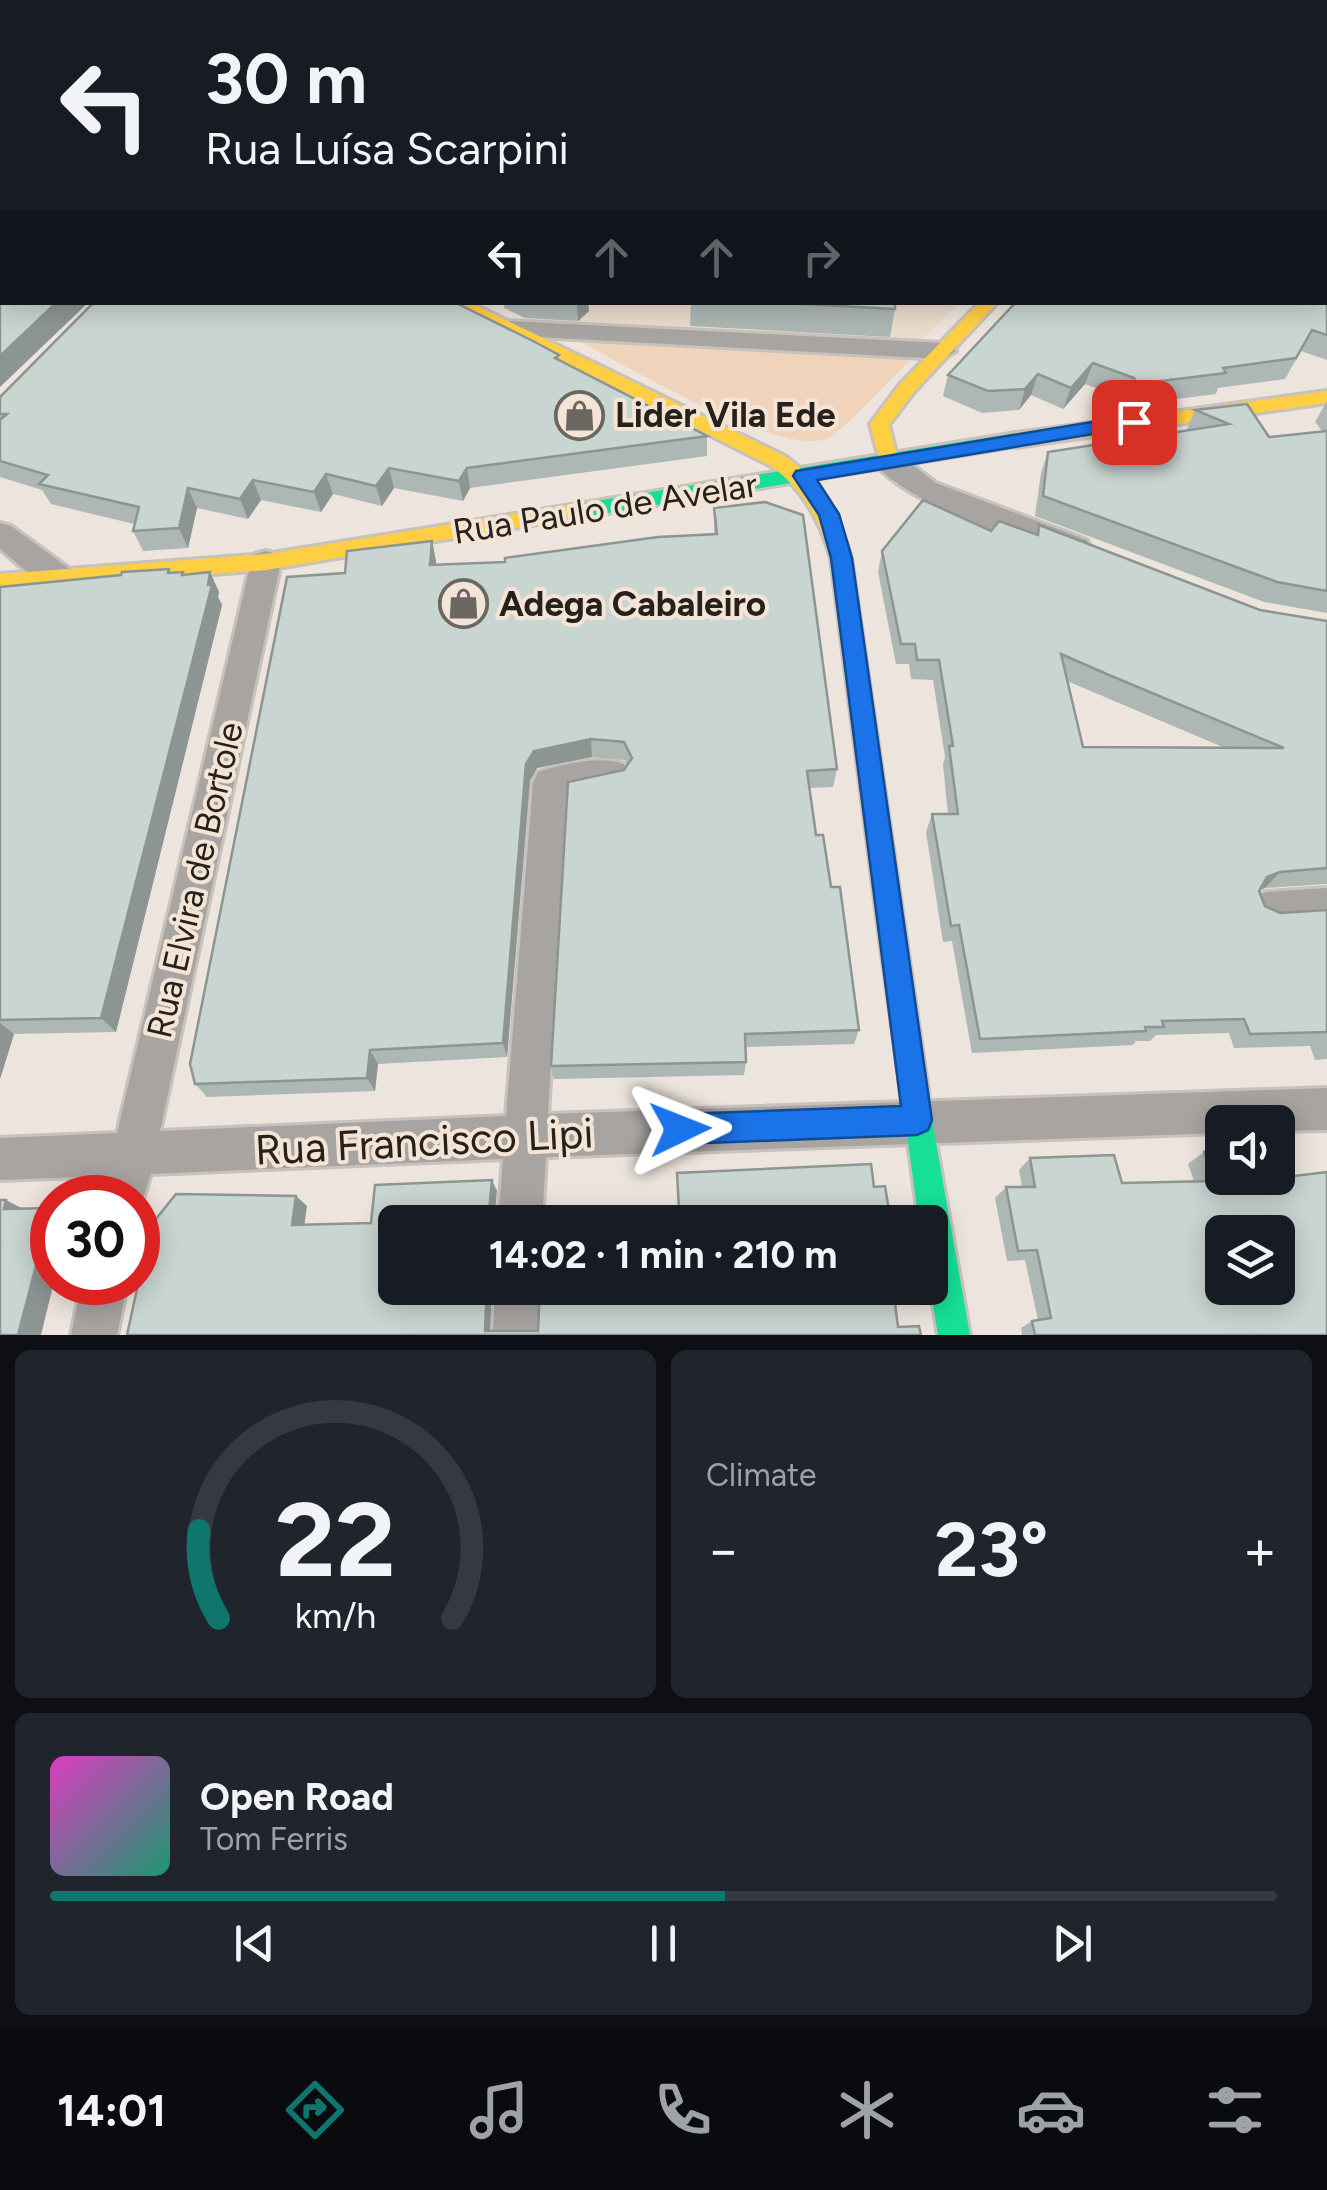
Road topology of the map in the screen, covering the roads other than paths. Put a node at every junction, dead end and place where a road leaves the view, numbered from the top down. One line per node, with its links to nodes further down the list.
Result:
1 (460, 305): 3 (street)
2 (987, 305): 4 (street)
3 (507, 329): 4 (street); 7 (street)
4 (943, 351): 6 (street)
5 (1327, 397): 6 (street, Rua Paulo de Avelar)
6 (888, 461): 7 (street, Rua Paulo de Avelar); 9 (street)
7 (803, 476): 10 (street, Rua Paulo de Avelar); 17 (street)
8 (0, 534): 11 (street)
9 (1112, 561)
10 (266, 562): 11 (street, Rua Paulo de Avelar); 19 (street, Rua Elvira de Bortole)
11 (60, 578): 12 (street, Rua Paulo de Avelar)
12 (0, 582)
13 (612, 774): 18 (street)
14 (1327, 905): 15 (street)
15 (1266, 909)
16 (1327, 1109): 17 (street, Rua Francisco Lipi)
17 (917, 1120): 18 (street, Rua Francisco Lipi); 27 (street)
18 (524, 1135): 19 (street, Rua Francisco Lipi); 22 (street)
19 (133, 1153): 20 (street, Rua Francisco Lipi); 21 (street, Rua Elvira de Bortole)
20 (0, 1159)
21 (129, 1175)
22 (521, 1205)
23 (101, 1305): 25 (street)
24 (517, 1305): 26 (street)
25 (94, 1335)
26 (516, 1335)
27 (954, 1335)

